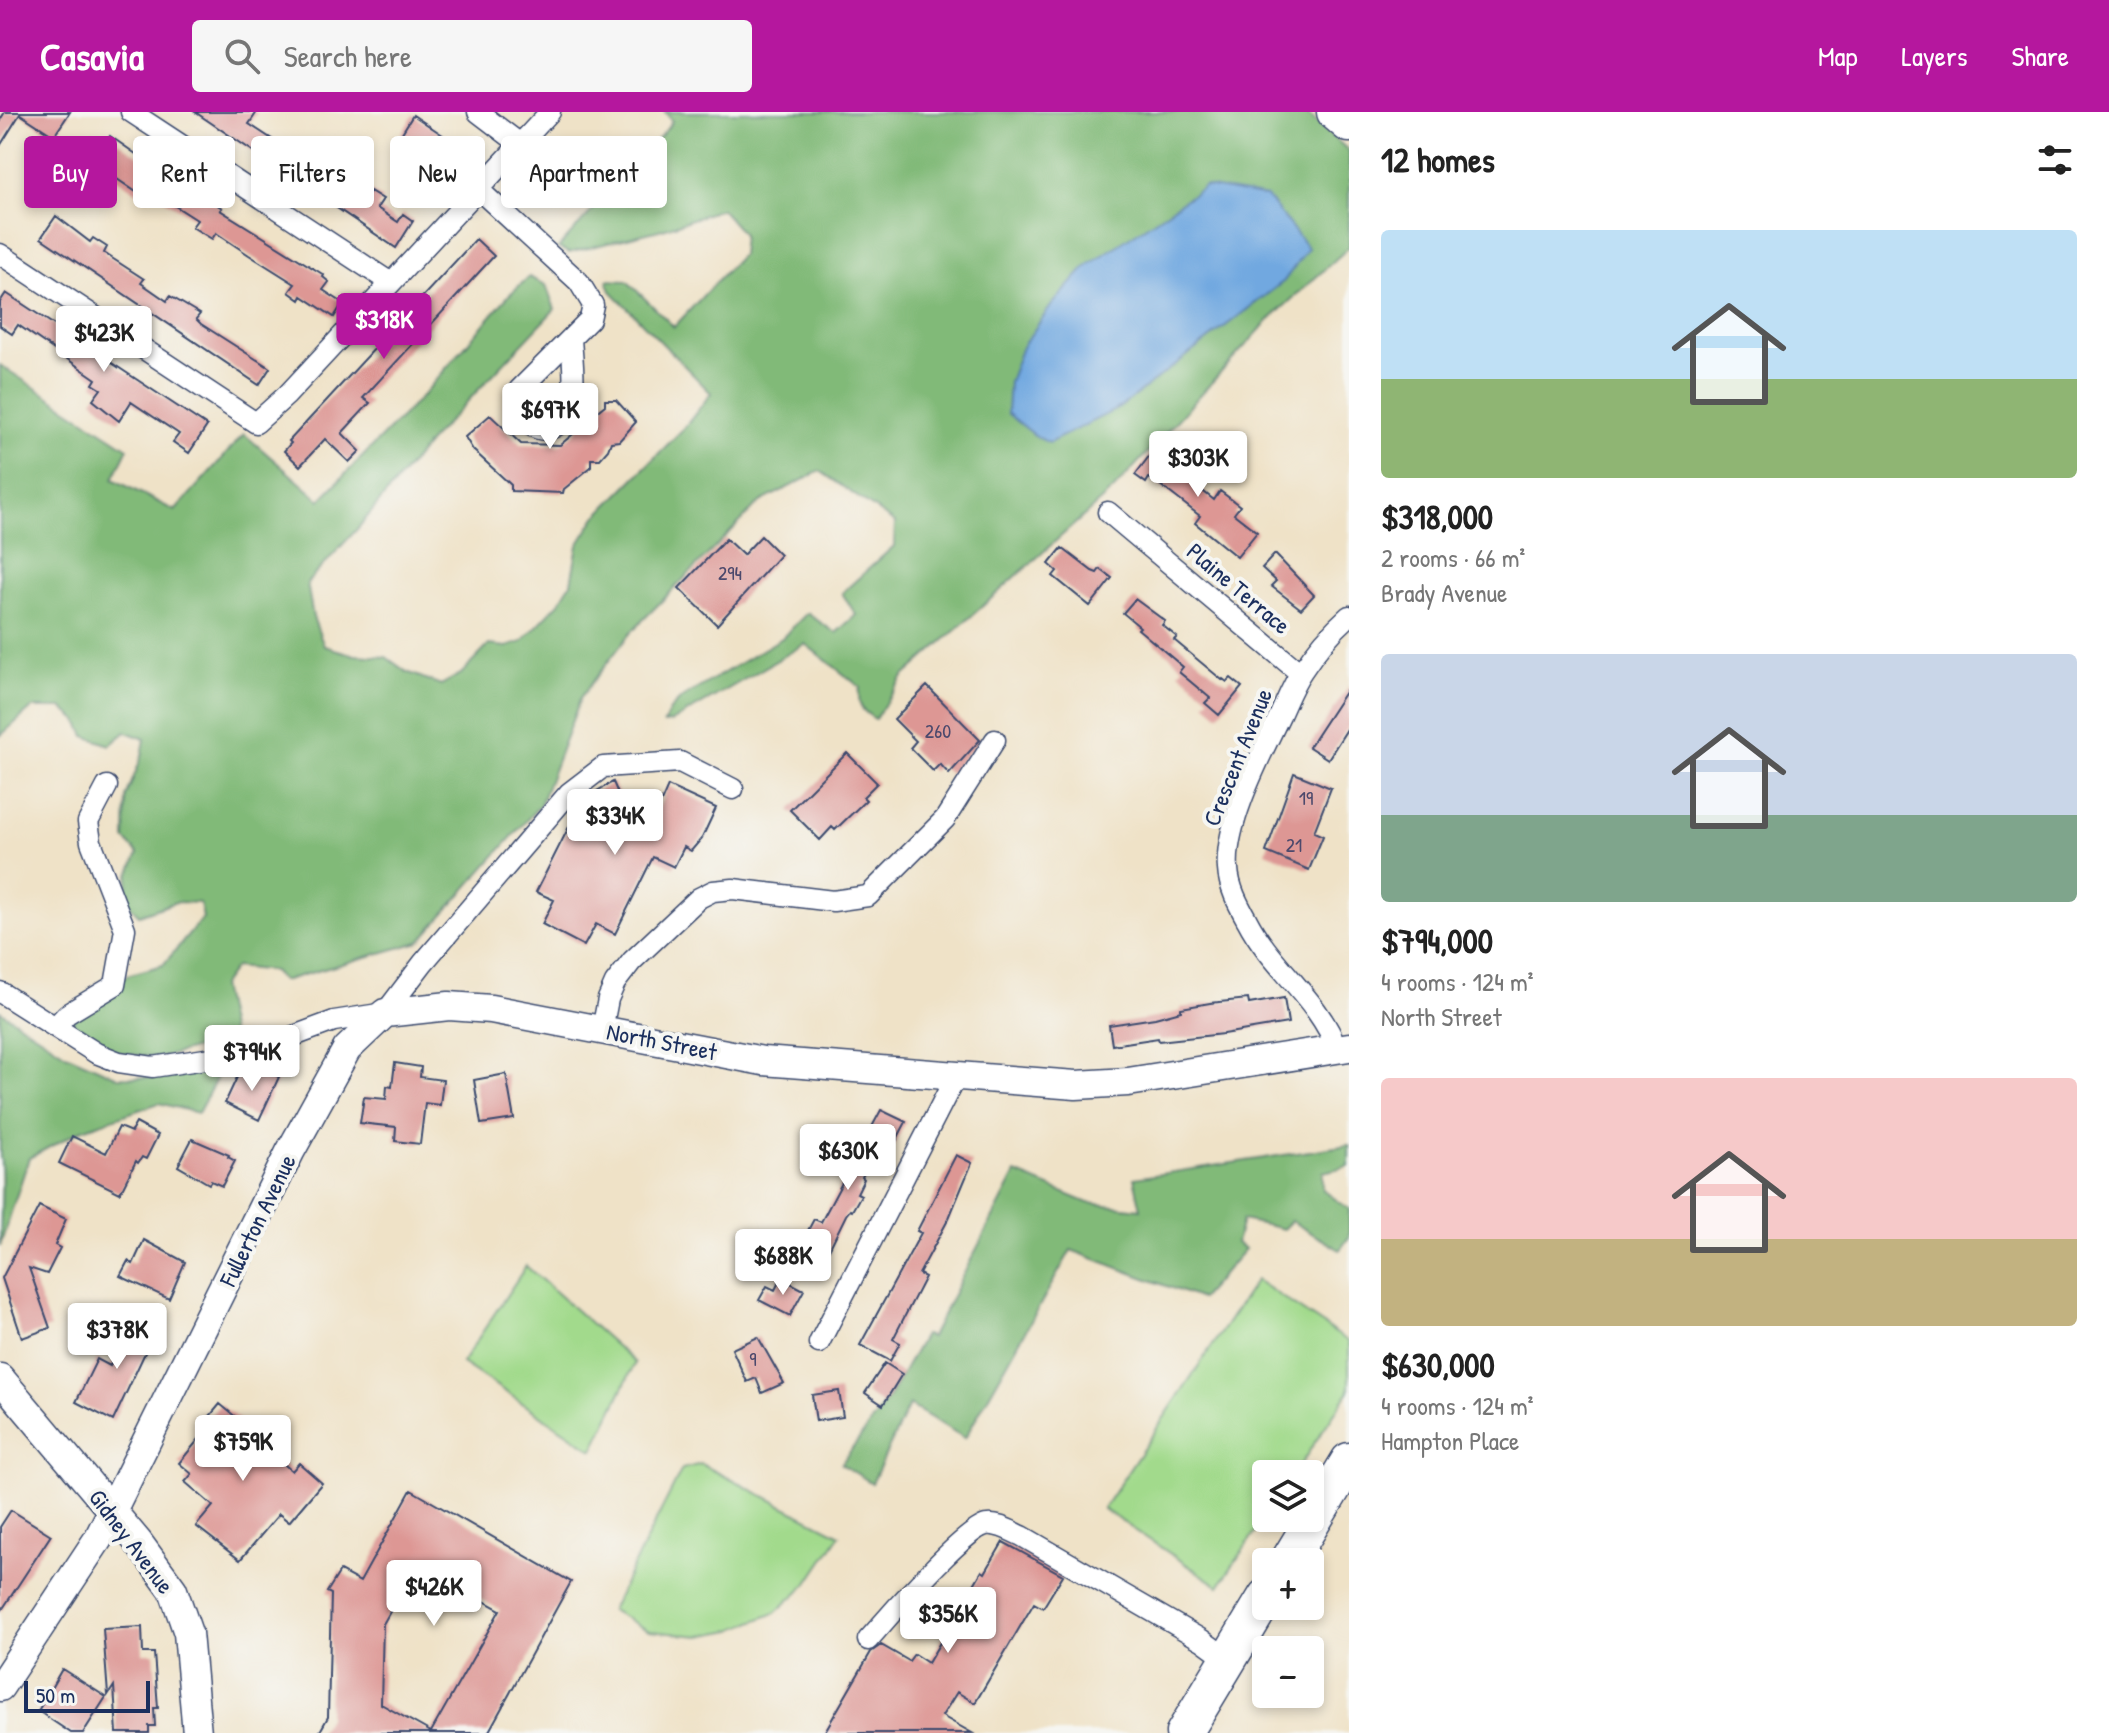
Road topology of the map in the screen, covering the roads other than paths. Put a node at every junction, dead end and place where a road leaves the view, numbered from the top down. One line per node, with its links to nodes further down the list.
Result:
1 (131, 112): 13 (street)
2 (478, 112): 6 (street)
3 (550, 112): 7 (street)
4 (1335, 112): 5 (highway)
5 (1349, 124)
6 (510, 136)
7 (528, 136)
8 (501, 164): 9 (street)
9 (485, 182)
10 (485, 195): 14 (street)
11 (460, 208): 13 (street)
12 (0, 254): 13 (street)
13 (391, 283)
14 (571, 338)
15 (1108, 512): 17 (street, Plaine Terrace)
16 (1349, 616): 17 (street, Crescent Avenue)
17 (1300, 673): 25 (street, Crescent Avenue)
18 (995, 740): 24 (street)
19 (107, 786): 23 (street)
20 (733, 789): 22 (street)
21 (0, 992): 23 (street, North Street)
22 (385, 1013): 23 (street, North Street); 24 (street, North Street); 30 (street, Fullerton Avenue)
23 (55, 1027)
24 (602, 1030): 26 (street, North Street)
25 (1343, 1048): 26 (street, North Street)
26 (956, 1076): 27 (street)
27 (819, 1343)
28 (0, 1378): 30 (street, Gidney Avenue)
29 (1349, 1461): 31 (highway)
30 (112, 1511): 35 (street, Fullerton Avenue); 36 (street, Gidney Avenue)
31 (1296, 1548)
32 (1252, 1620): 34 (highway)
33 (868, 1640): 34 (street)
34 (1228, 1659): 37 (highway)
35 (0, 1687)
36 (197, 1733)
37 (1184, 1733)

